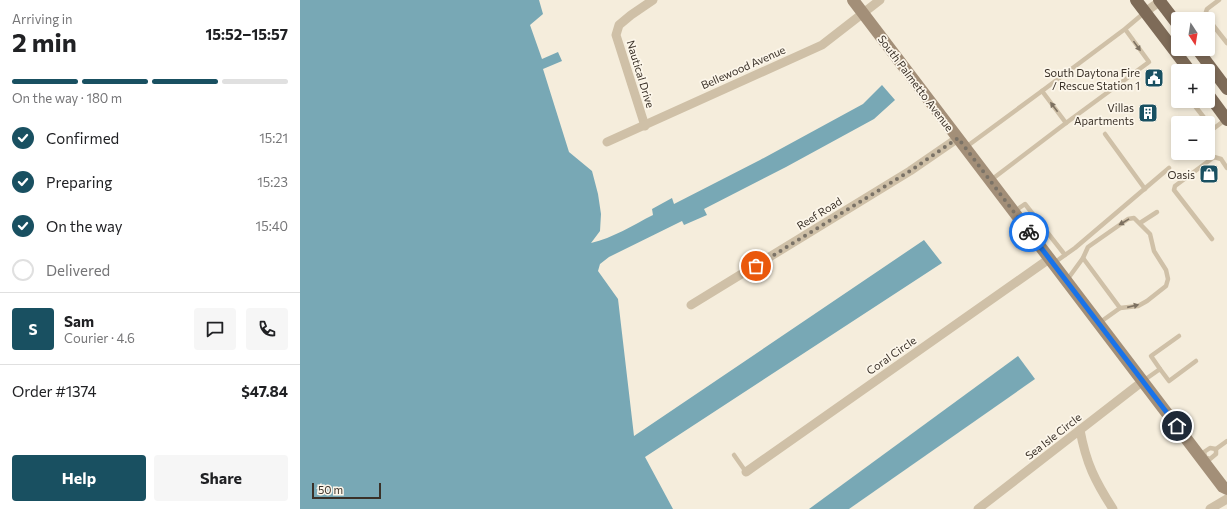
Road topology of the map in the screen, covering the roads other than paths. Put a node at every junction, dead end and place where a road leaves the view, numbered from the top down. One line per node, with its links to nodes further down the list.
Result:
1 (653, 0): 20 (street, Nautical Drive)
2 (853, 0): 8 (street, South Palmetto Avenue)
3 (880, 0): 8 (street, Bellewood Avenue)
4 (1136, 0): 7 (main road)
5 (1160, 0): 7 (street); 9 (main road)
6 (1219, 0): 11 (lane)
7 (1145, 12): 10 (lane); 13 (main road)
8 (863, 13): 20 (street, Bellewood Avenue); 22 (street, South Palmetto Avenue)
9 (1171, 15)
10 (1124, 29): 15 (lane); 19 (lane, one-way to 19)
11 (1227, 43)
12 (1202, 56): 14 (main road)
13 (1185, 64)
14 (1224, 82)
15 (1042, 91): 19 (lane, one-way to 15); 24 (lane)
16 (1215, 103): 18 (main road)
17 (1196, 108): 18 (lane)
18 (1227, 119)
19 (1066, 123): 27 (lane)
20 (645, 126): 23 (street, Bellewood Avenue)
21 (1105, 134): 28 (lane)
22 (958, 138): 24 (street, South Palmetto Avenue); 37 (street, Reef Road)
23 (607, 142)
24 (965, 148): 27 (street, South Palmetto Avenue)
25 (1170, 168): 28 (lane)
26 (1227, 168): 32 (lane)
27 (990, 180): 29 (street, South Palmetto Avenue)
28 (1145, 189): 33 (lane)
29 (1014, 212): 33 (lane); 35 (street, South Palmetto Avenue)
30 (1157, 212): 31 (lane)
31 (1140, 224): 34 (lane, one-way to 34); 38 (lane, one-way to 31)
32 (1212, 239)
33 (1065, 255): 35 (lane)
34 (1083, 258): 36 (lane); 38 (lane)
35 (1051, 261): 36 (street, South Palmetto Avenue); 49 (street, Coral Circle)
36 (1066, 281): 39 (street, South Palmetto Avenue)
37 (691, 306)
38 (1120, 308): 39 (lane)
39 (1099, 323): 43 (street, South Palmetto Avenue)
40 (1179, 336): 42 (lane)
41 (1196, 361): 42 (lane)
42 (1160, 369): 43 (lane)
43 (1143, 381): 44 (street, Sea Isle Circle); 48 (street, South Palmetto Avenue)
44 (1080, 430): 52 (street, Sea Isle Circle); 53 (street)
45 (1227, 441): 46 (lane)
46 (1216, 449): 48 (lane); 48 (lane)
47 (734, 455): 49 (lane)
48 (1203, 458): 50 (street, South Palmetto Avenue)
49 (746, 472)
50 (1227, 489)
51 (1227, 499): 54 (street)
52 (978, 509)
53 (1113, 509)
54 (1210, 509)

